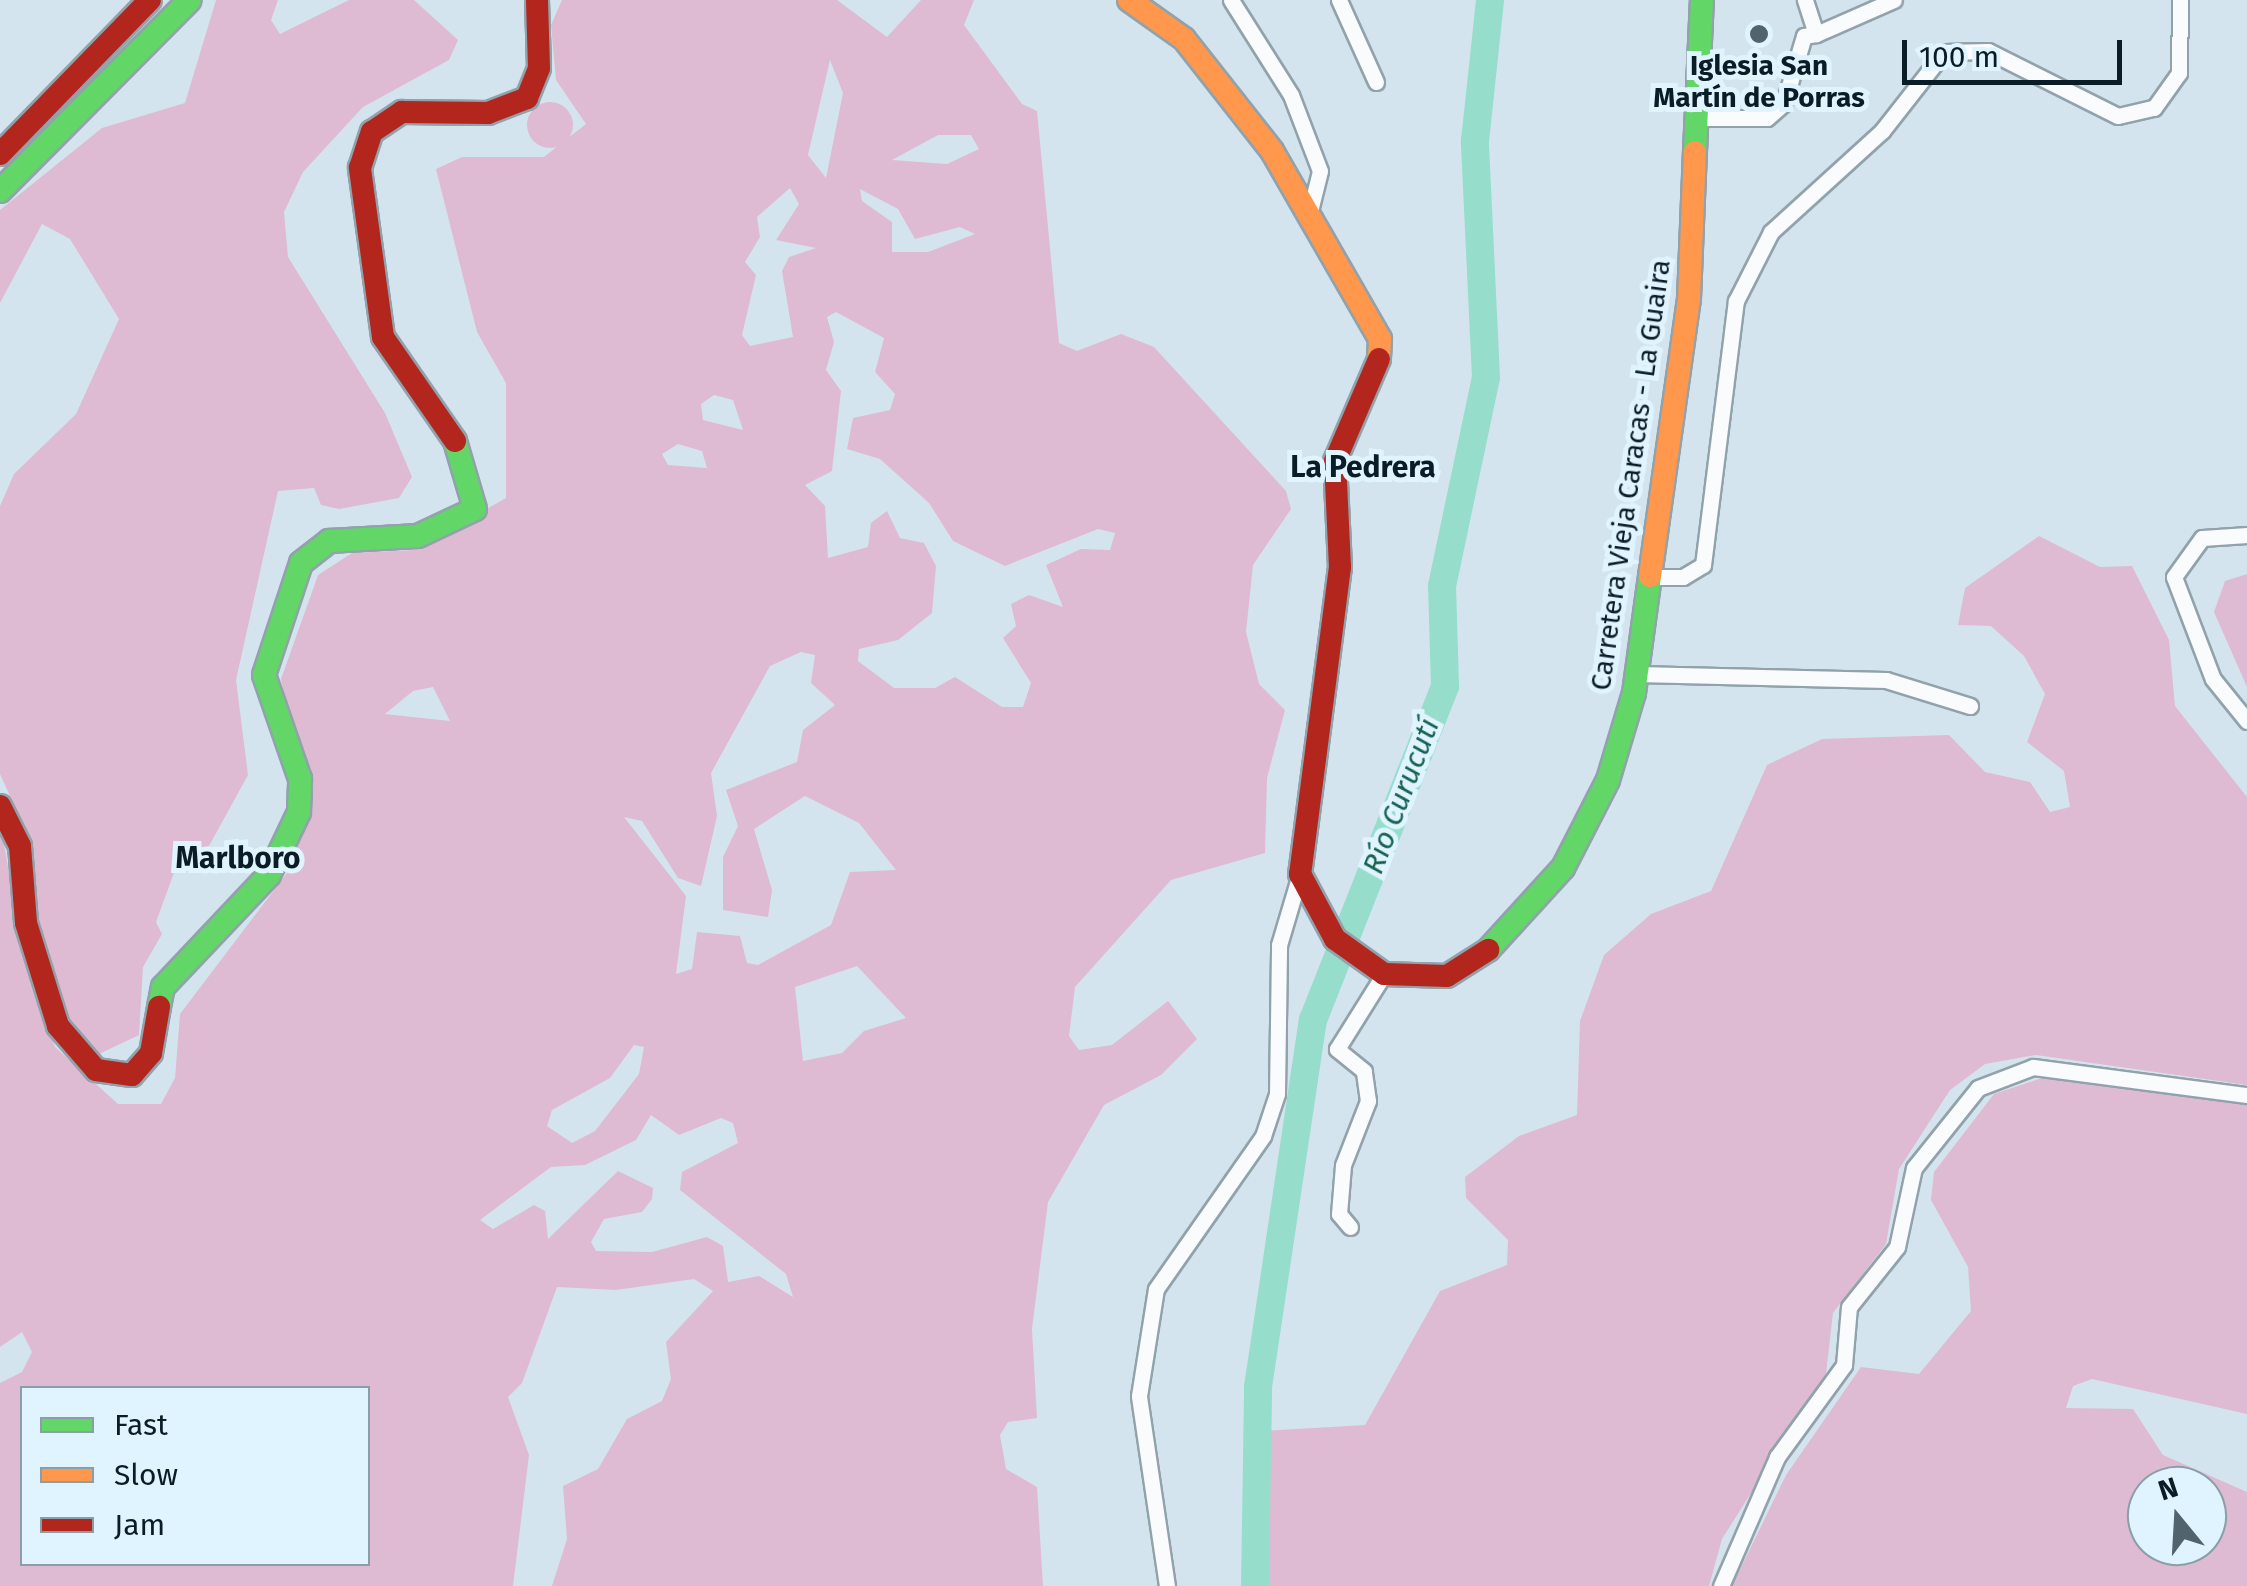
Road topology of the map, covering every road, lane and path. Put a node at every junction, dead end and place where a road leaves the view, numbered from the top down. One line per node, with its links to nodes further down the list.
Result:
1 (150, 0): 14 (main road)
2 (190, 0): 15 (main road)
3 (537, 0): 22 (main road)
4 (1129, 0): 16 (main road)
5 (1232, 0): 16 (street)
6 (1339, 0): 12 (street)
7 (1702, 0): 13 (main road, Carretera Vieja Caracas - La Guaira)
8 (1805, 0): 11 (street)
9 (1894, 0): 11 (street)
10 (2180, 0): 18 (street)
11 (1816, 34): 13 (street)
12 (1376, 82)
13 (1699, 118): 18 (main road, Carretera Vieja Caracas - La Guaira)
14 (0, 154)
15 (0, 191)
16 (1310, 211): 23 (main road)
17 (2247, 535): 21 (street)
18 (1650, 577): 19 (main road, Carretera Vieja Caracas - La Guaira)
19 (1637, 674): 20 (street); 24 (main road, Carretera Vieja Caracas - La Guaira)
20 (1970, 706)
21 (2247, 722)
22 (0, 806)
23 (1300, 874): 24 (main road); 27 (street)
24 (1384, 974): 26 (street)
25 (2247, 1095): 28 (street)
26 (1350, 1227)
27 (1167, 1586)
28 (1721, 1586)

